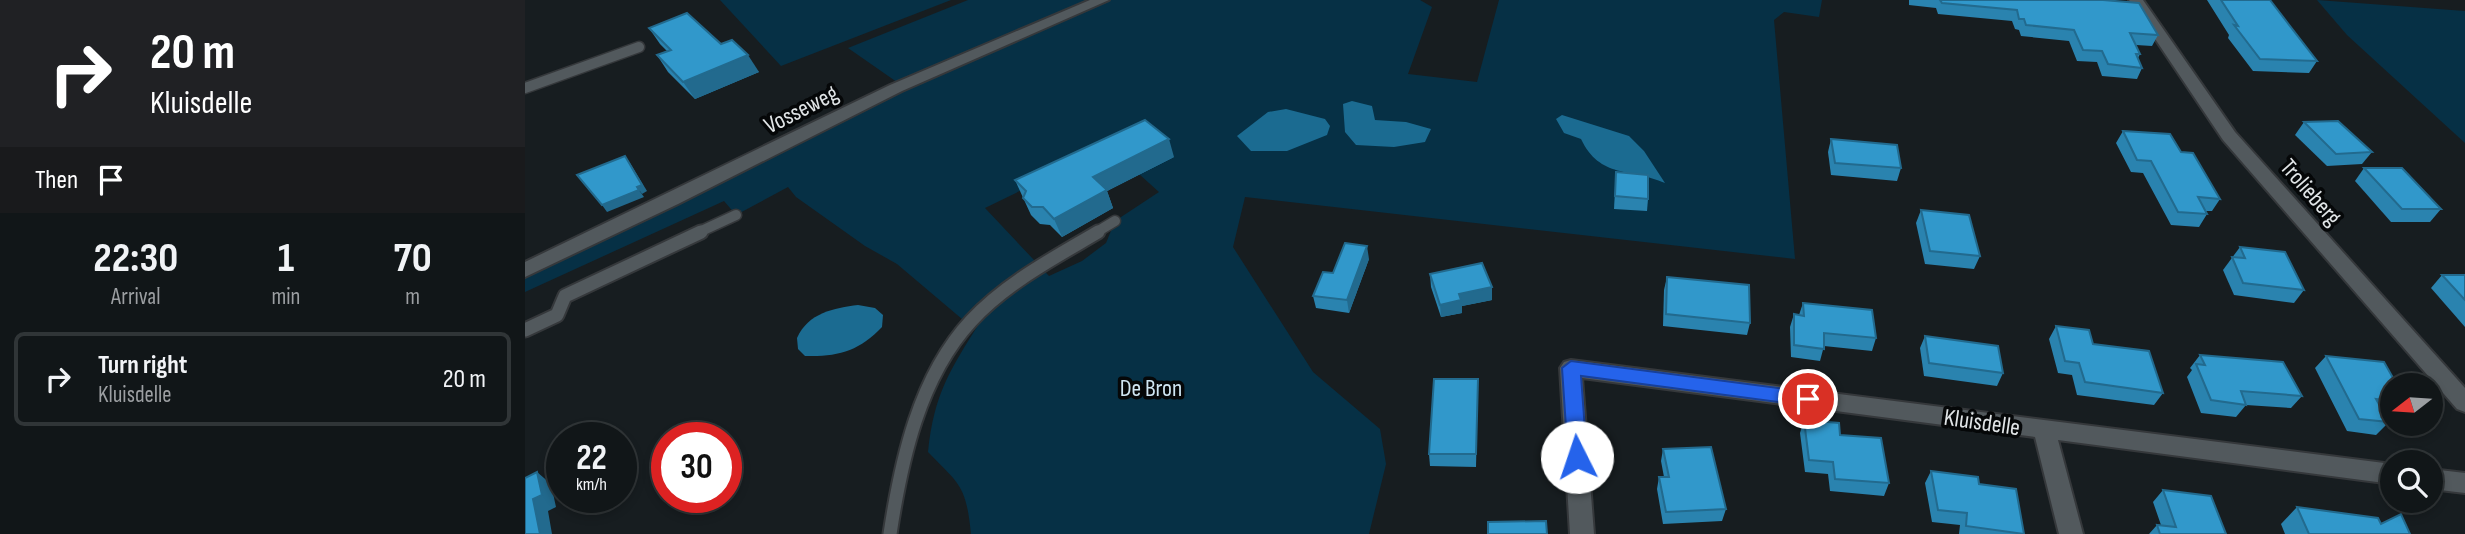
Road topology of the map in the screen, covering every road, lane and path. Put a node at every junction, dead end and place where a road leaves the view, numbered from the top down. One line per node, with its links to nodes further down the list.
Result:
1 (1102, 0): 8 (street, Vosseweg)
2 (2138, 4): 3 (street); 10 (street, Trolieberg)
3 (2115, 5)
4 (639, 47): 5 (lane)
5 (525, 88)
6 (736, 215): 9 (lane)
7 (1115, 221): 15 (lane)
8 (525, 270)
9 (525, 330)
10 (2465, 403)
11 (2044, 430): 12 (street, Kluisdelle); 16 (street, Kluisdelle); 17 (street)
12 (2380, 472)
13 (2443, 480): 14 (street)
14 (2465, 483)
15 (890, 534)
16 (1583, 534)
17 (2071, 534)

